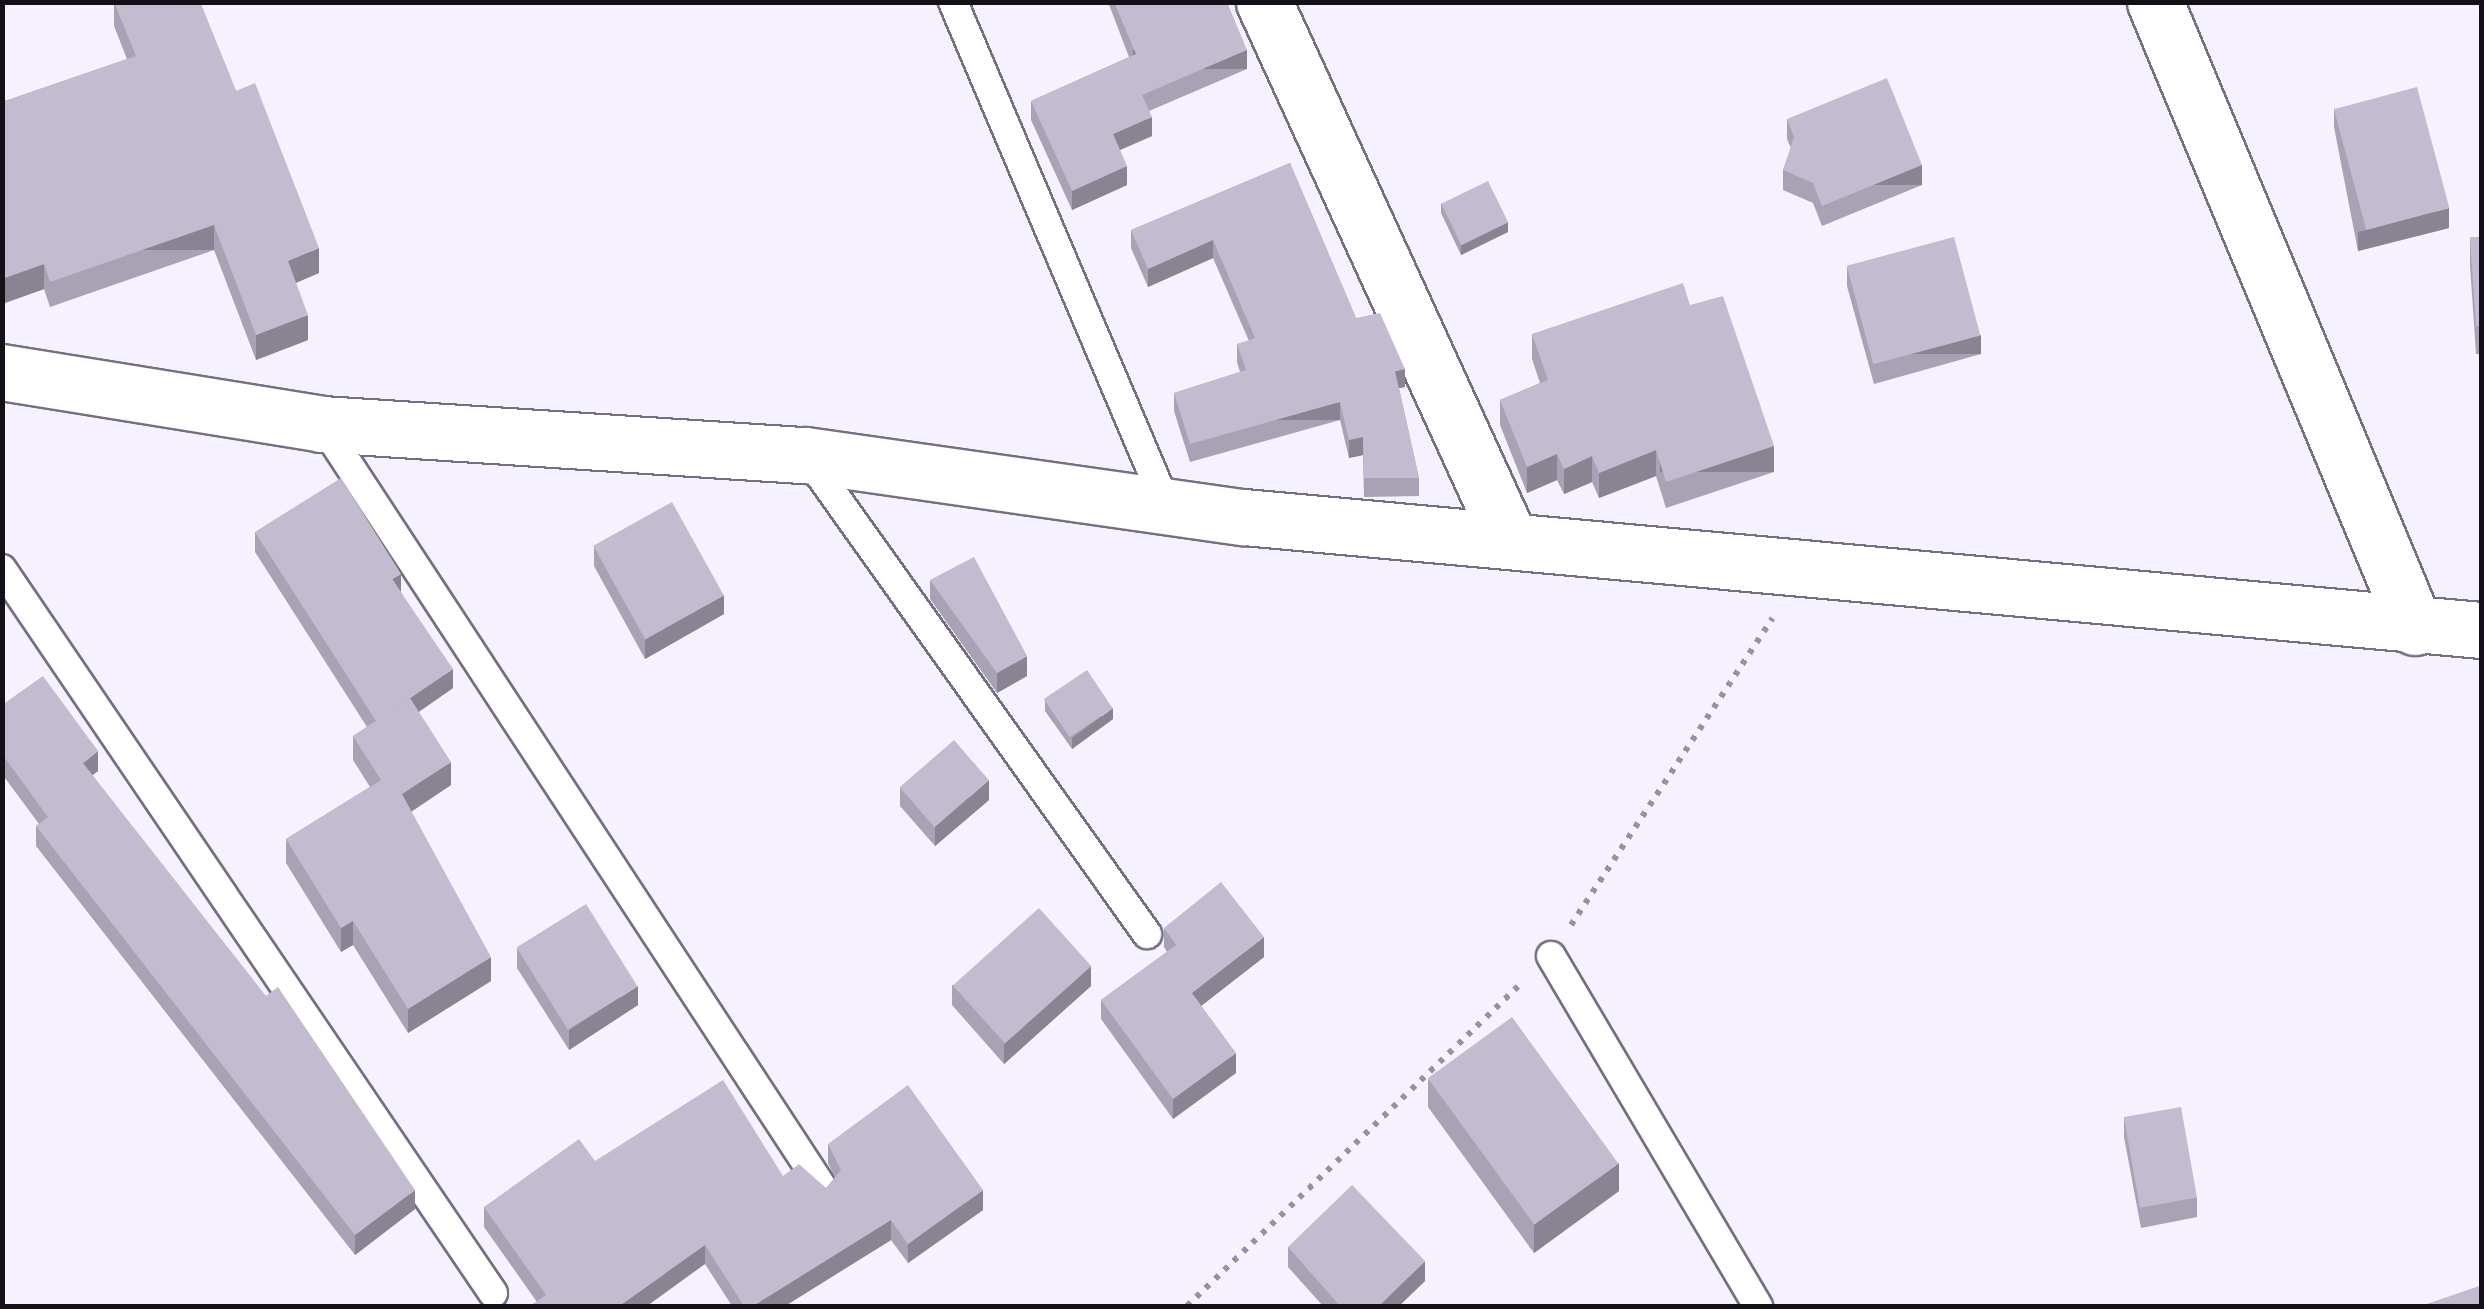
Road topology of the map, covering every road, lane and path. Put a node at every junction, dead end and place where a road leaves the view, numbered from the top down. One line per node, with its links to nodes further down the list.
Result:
1 (953, 2): 7 (lane)
2 (1264, 2): 8 (street)
3 (2155, 2): 10 (street)
4 (2, 372): 5 (street)
5 (322, 424): 6 (street); 14 (lane)
6 (806, 456): 7 (street); 12 (lane)
7 (1167, 508): 8 (street)
8 (1509, 538): 10 (street)
9 (2, 569): 15 (lane)
10 (2414, 628): 11 (street)
11 (2482, 630)
12 (1147, 934)
13 (1551, 956): 16 (lane)
14 (824, 1190)
15 (492, 1293)
16 (1758, 1306)

